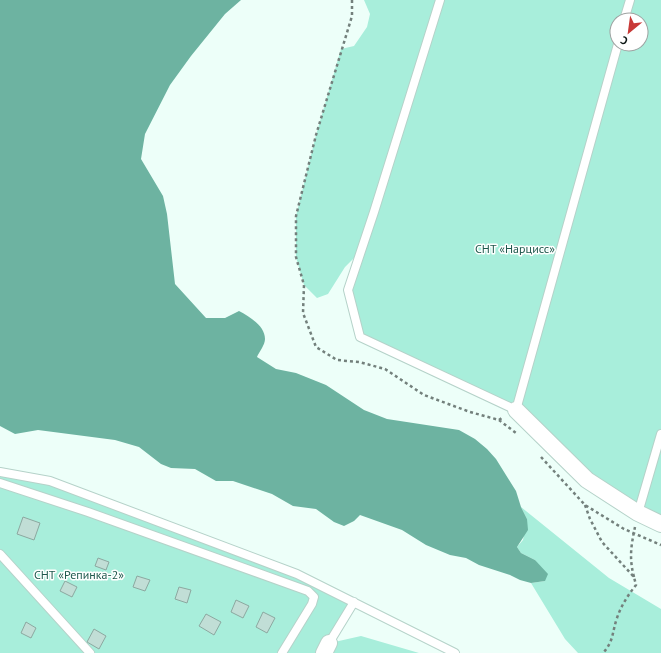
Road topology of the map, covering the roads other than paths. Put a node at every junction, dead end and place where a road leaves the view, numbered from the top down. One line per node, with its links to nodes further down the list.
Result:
1 (440, 0): 5 (lane)
2 (630, 0): 3 (lane)
3 (626, 12)
4 (616, 52): 5 (lane)
5 (516, 410): 9 (street)
6 (661, 434): 9 (lane)
7 (0, 472): 12 (lane)
8 (0, 483): 15 (lane)
9 (638, 513): 10 (street)
10 (661, 524)
11 (0, 554): 14 (lane)
12 (354, 602): 13 (lane); 16 (lane)
13 (327, 648)
14 (90, 653)
15 (282, 653)
16 (455, 653)

